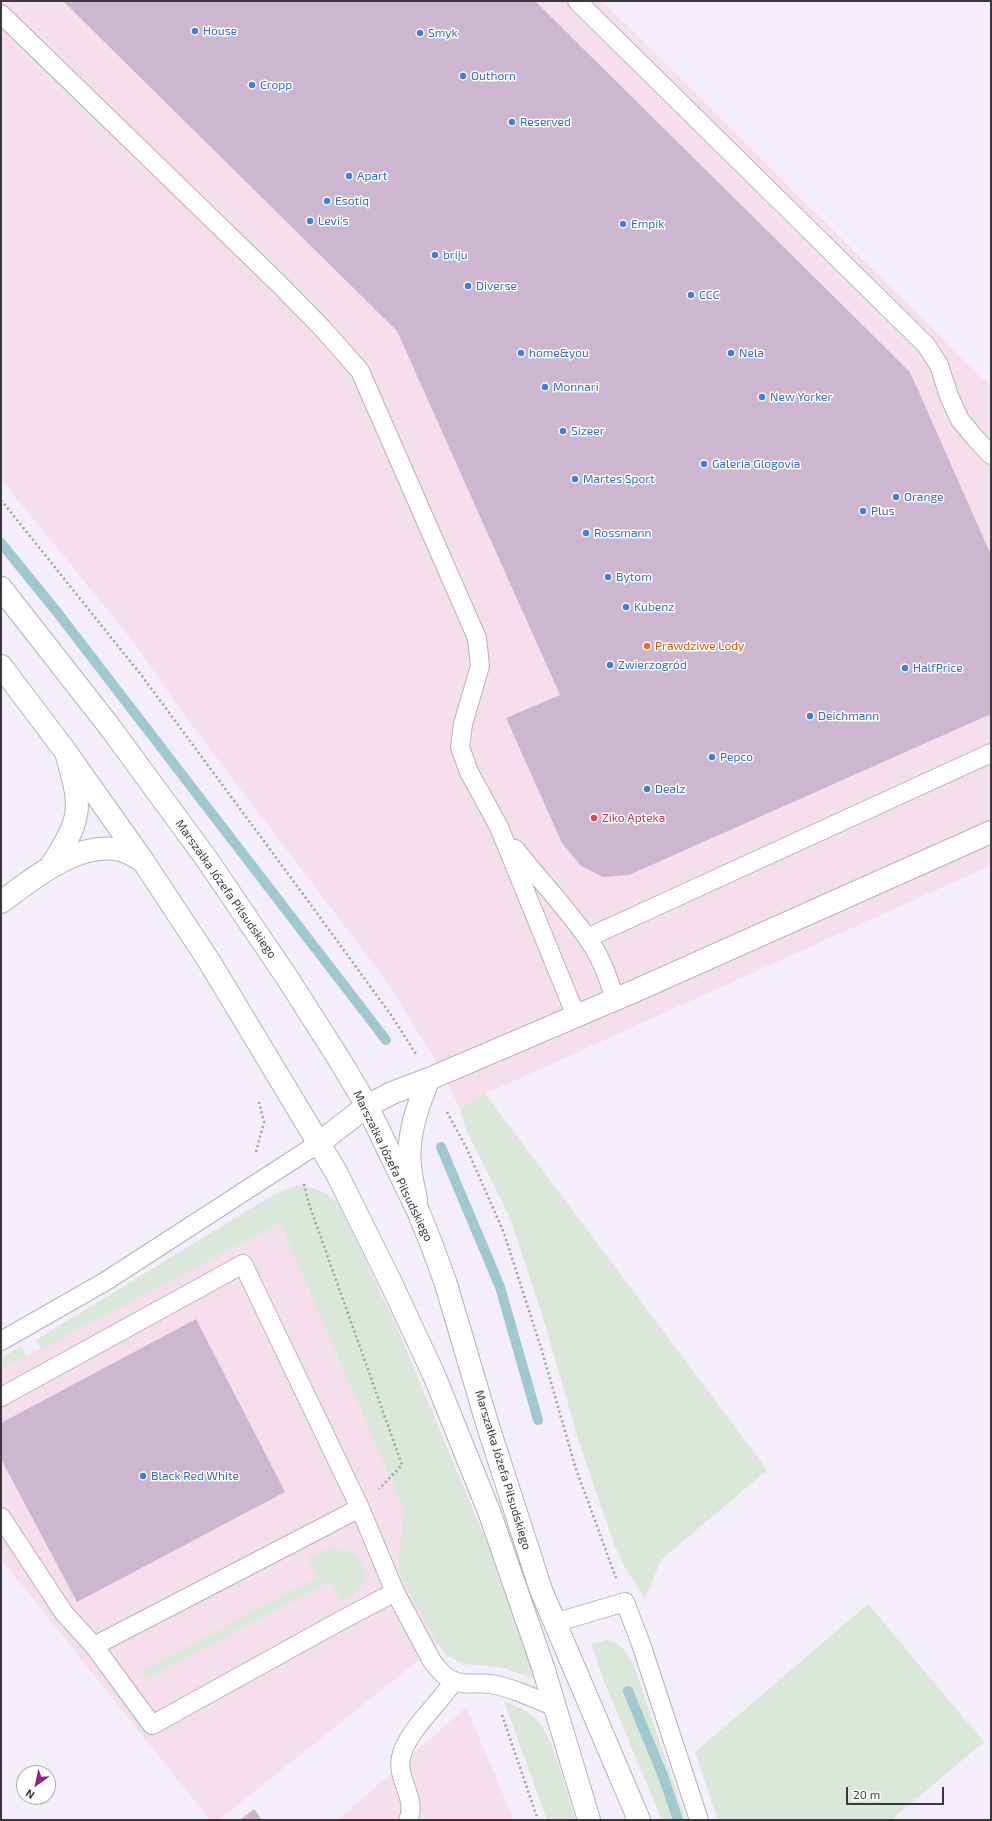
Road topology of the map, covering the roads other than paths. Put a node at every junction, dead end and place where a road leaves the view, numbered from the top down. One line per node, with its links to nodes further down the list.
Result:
1 (577, 1): 3 (lane)
2 (1, 14): 8 (lane)
3 (991, 455)
4 (1, 588): 17 (main road, Marszałka Józefa Piłsudskiego)
5 (1, 666): 6 (main road, Marszałka Józefa Piłsudskiego)
6 (66, 752): 10 (main road, Marszałka Józefa Piłsudskiego); 11 (main road)
7 (991, 752): 13 (lane)
8 (499, 827): 13 (lane); 15 (lane)
9 (991, 832): 14 (main road)
10 (143, 861): 11 (main road); 18 (main road, Marszałka Józefa Piłsudskiego)
11 (51, 866): 12 (main road)
12 (1, 902)
13 (587, 938): 14 (lane)
14 (615, 999): 15 (main road)
15 (576, 1016): 16 (main road)
16 (429, 1079): 17 (main road); 19 (main road)
17 (366, 1106): 18 (main road); 19 (main road, Marszałka Józefa Piłsudskiego)
18 (319, 1143): 20 (lane); 28 (main road, Marszałka Józefa Piłsudskiego)
19 (418, 1211): 25 (main road, Marszałka Józefa Piłsudskiego)
20 (1, 1341)
21 (1, 1397): 22 (lane)
22 (360, 1508): 24 (lane); 26 (lane)
23 (1, 1517): 26 (lane)
24 (396, 1592): 26 (lane); 27 (lane)
25 (554, 1623): 31 (main road, Marszałka Józefa Piłsudskiego); 32 (lane)
26 (94, 1646)
27 (454, 1682): 28 (lane); 29 (lane)
28 (555, 1707): 30 (main road, Marszałka Józefa Piłsudskiego)
29 (408, 1820)
30 (589, 1820)
31 (639, 1820)
32 (699, 1820)

